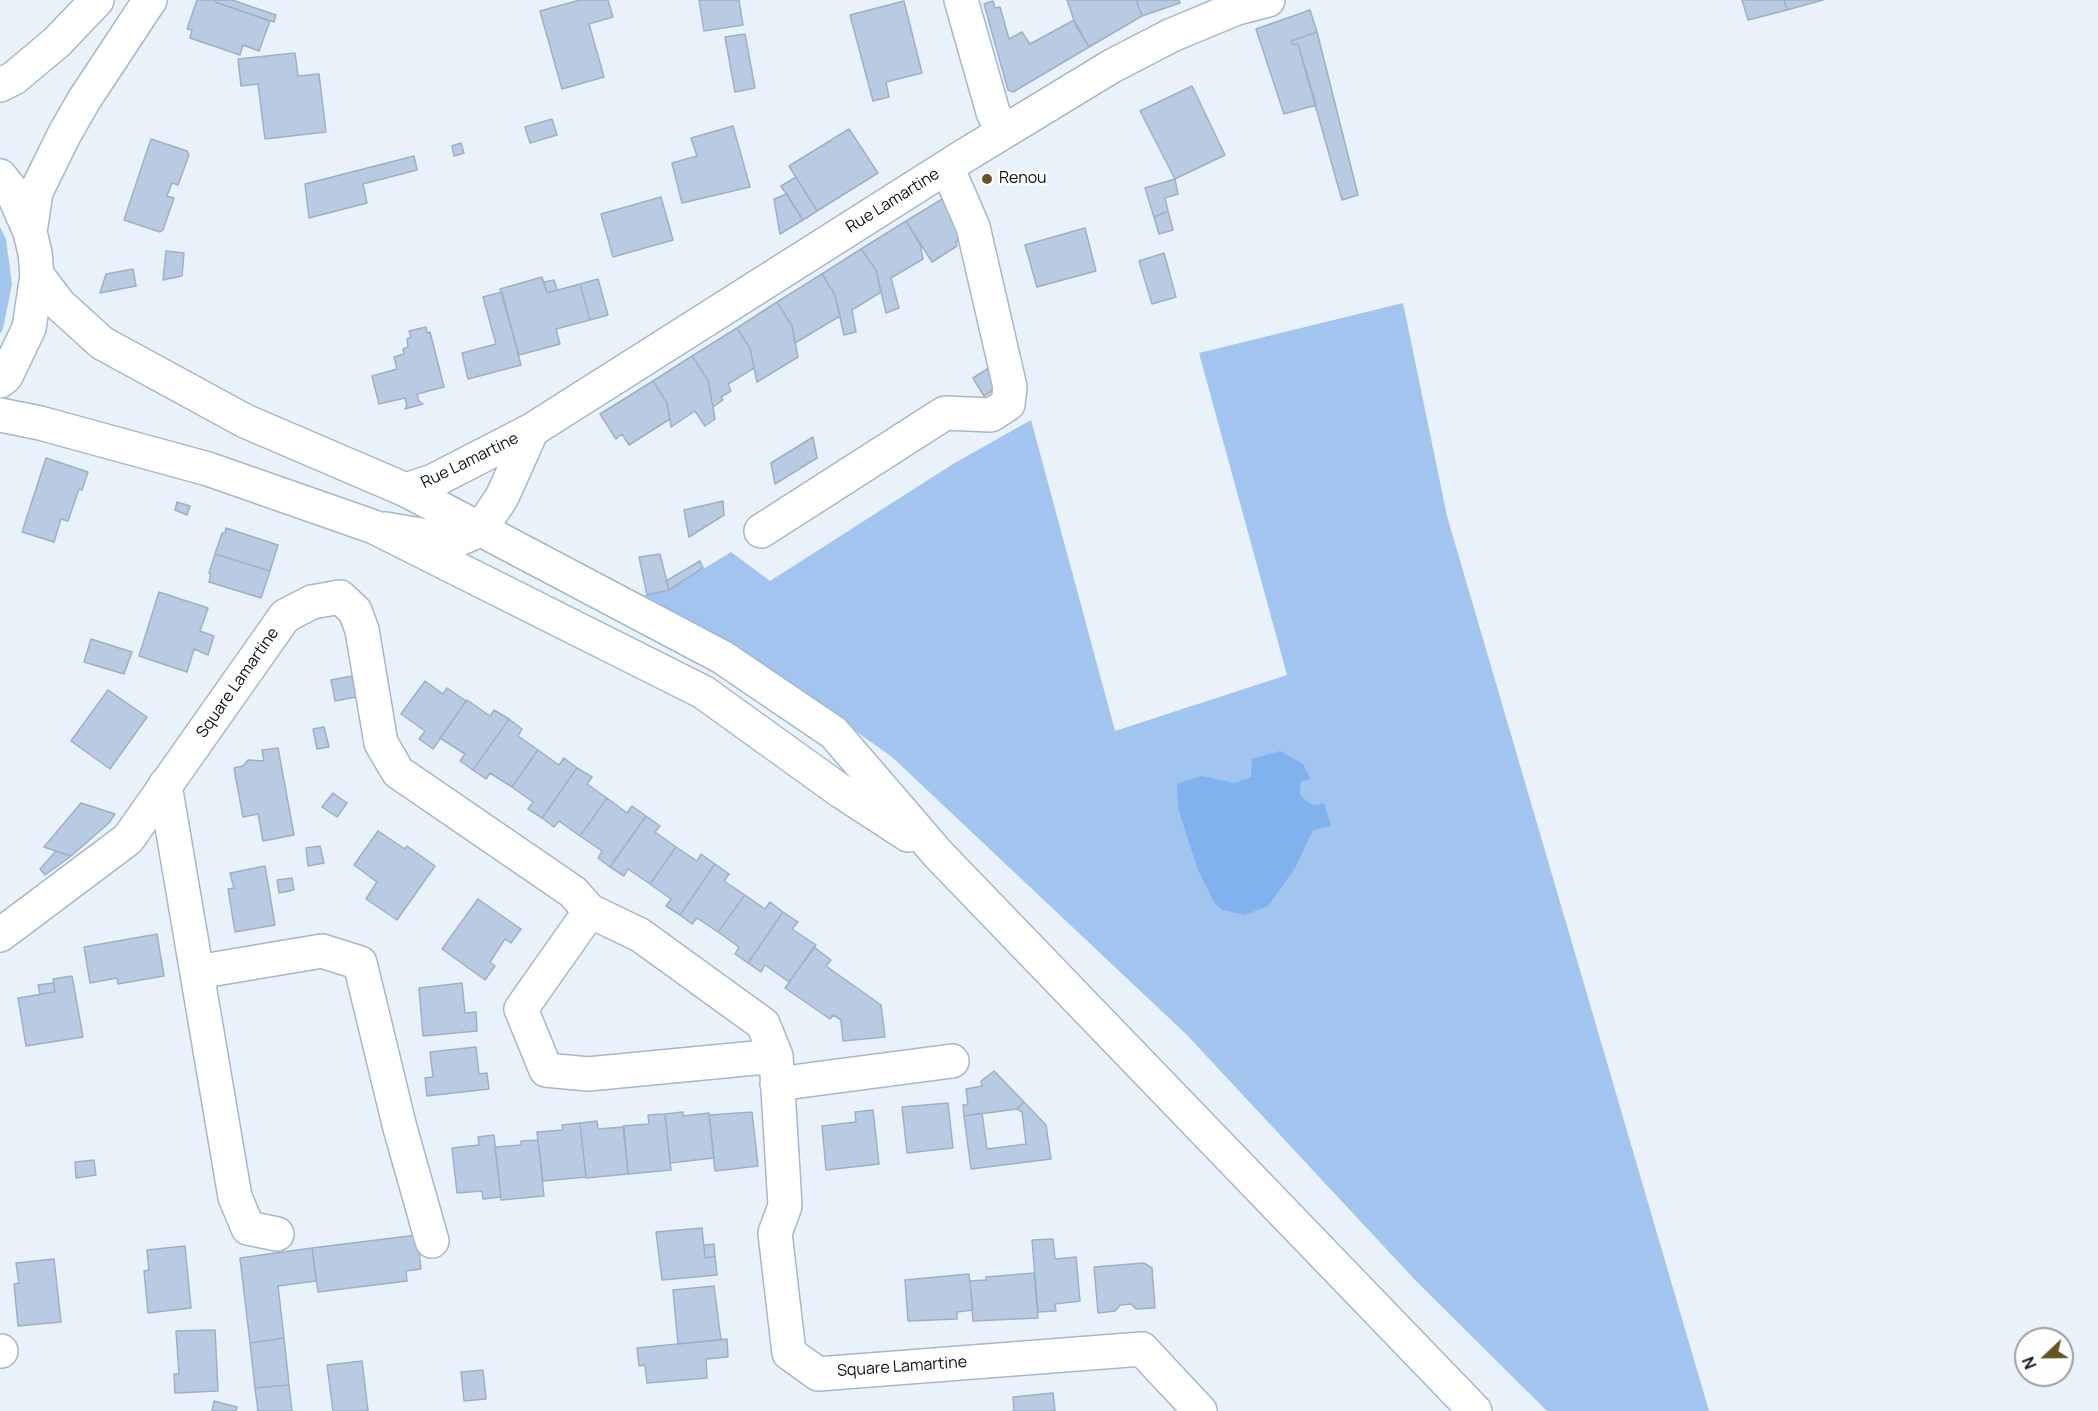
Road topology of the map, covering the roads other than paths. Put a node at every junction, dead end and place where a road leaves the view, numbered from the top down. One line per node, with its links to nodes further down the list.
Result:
1 (97, 0): 5 (main road)
2 (150, 0): 9 (main road)
3 (961, 0): 6 (main road)
4 (1268, 0): 6 (main road, Rue Lamartine)
5 (0, 85)
6 (1002, 132): 7 (main road, Rue Lamartine)
7 (947, 167): 13 (main road, Rue Lamartine); 17 (main road)
8 (0, 176): 9 (main road)
9 (30, 232): 10 (main road)
10 (37, 275): 11 (main road); 14 (main road)
11 (0, 381)
12 (0, 415): 15 (main road)
13 (532, 430): 14 (main road, Rue Lamartine); 16 (main road, Rue Lamartine)
14 (406, 490): 16 (main road)
15 (374, 527): 16 (main road); 19 (main road)
16 (480, 530): 19 (main road)
17 (761, 531)
18 (165, 785): 20 (main road, Square Lamartine); 21 (main road, Square Lamartine); 22 (main road)
19 (938, 854): 28 (main road)
20 (590, 911): 24 (main road, Square Lamartine); 24 (main road)
21 (0, 935)
22 (197, 972): 25 (main road); 26 (main road)
23 (952, 1061): 24 (main road)
24 (776, 1070): 27 (main road, Square Lamartine)
25 (278, 1234)
26 (432, 1241)
27 (1200, 1411)
28 (1475, 1411)

